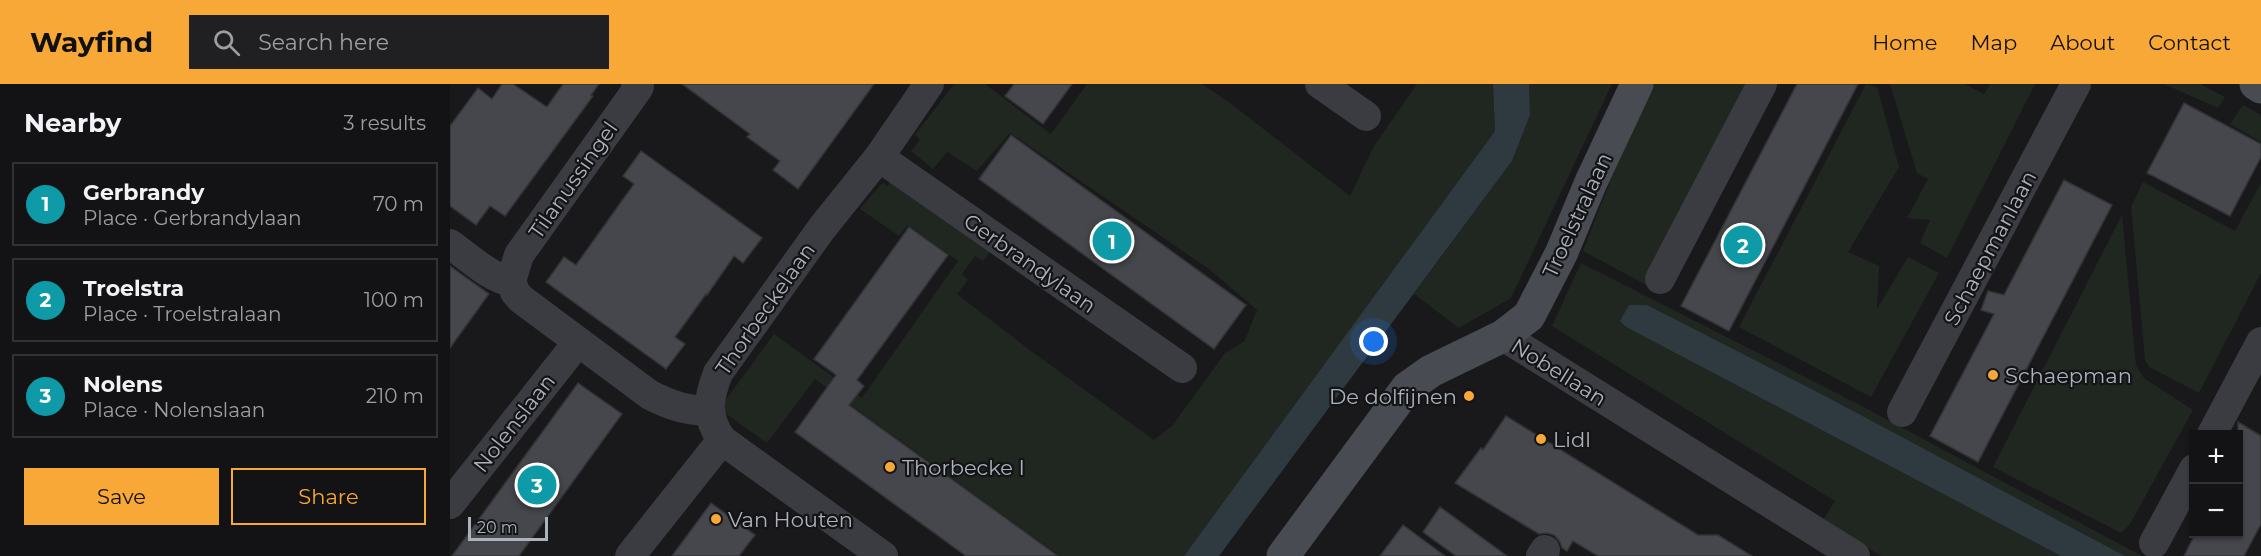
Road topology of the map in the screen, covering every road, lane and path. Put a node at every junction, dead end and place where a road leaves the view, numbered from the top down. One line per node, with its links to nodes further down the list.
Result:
1 (636, 84): 13 (street, Tilanussingel)
2 (929, 84): 10 (street, Thorbeckelaan)
3 (1320, 84): 9 (street)
4 (1637, 84): 14 (street, Troelstralaan)
5 (1762, 84): 12 (street)
6 (2076, 84): 19 (street, Schaepmanlaan)
7 (2256, 84): 8 (street)
8 (2261, 87)
9 (1366, 116)
10 (879, 157): 17 (street, Gerbrandylaan); 18 (street, Thorbeckelaan)
11 (450, 244): 13 (street)
12 (1660, 279)
13 (512, 281): 15 (street)
14 (1503, 336): 25 (street, Nobellaan); 26 (street, Nobellaan)
15 (578, 342): 18 (street); 23 (street, Nolenslaan)
16 (2261, 342): 20 (street)
17 (1182, 368)
18 (710, 411): 21 (street)
19 (1902, 412)
20 (2215, 430)
21 (722, 440): 27 (street); 28 (street)
22 (2189, 477): 24 (street)
23 (450, 504)
24 (2154, 543)
25 (1817, 546): 29 (street, Nobellaan)
26 (1290, 554)
27 (630, 556)
28 (883, 556)
29 (1856, 556)

